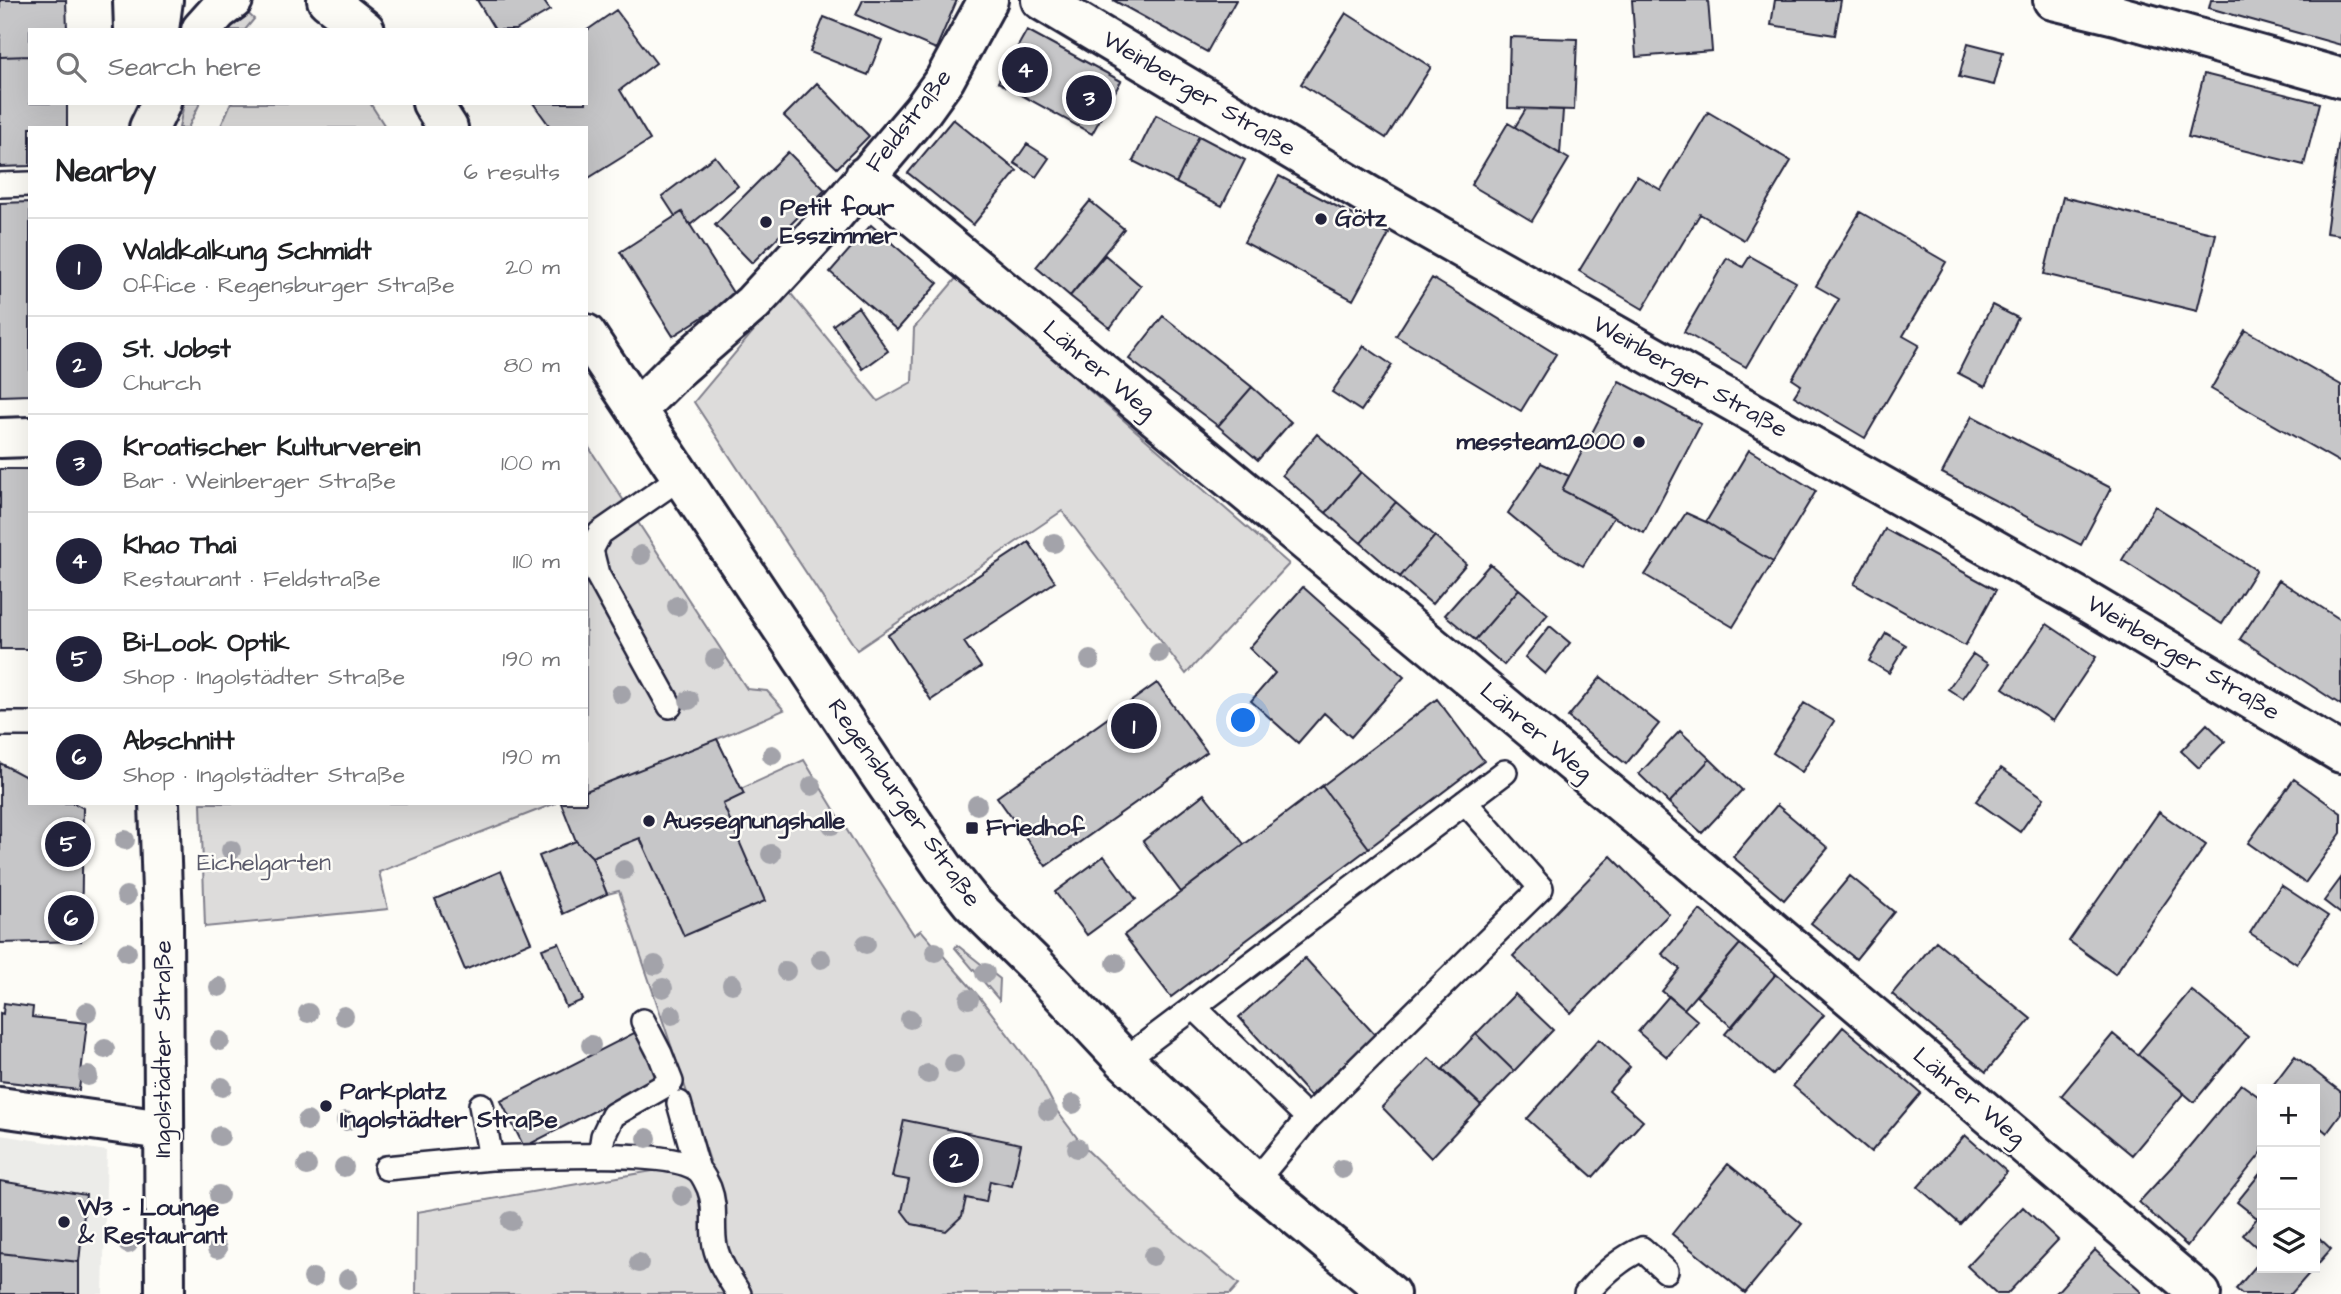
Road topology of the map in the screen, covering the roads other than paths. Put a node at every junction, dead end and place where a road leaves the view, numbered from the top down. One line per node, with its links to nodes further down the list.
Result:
1 (133, 0): 9 (street)
2 (163, 0): 10 (street)
3 (233, 0): 11 (street)
4 (327, 0): 12 (street)
5 (369, 0): 13 (street)
6 (988, 0): 23 (street, Feldstraße)
7 (1041, 0): 34 (street, Weinberger Straße)
8 (2053, 0): 14 (street)
9 (134, 28)
10 (159, 28)
11 (203, 28)
12 (362, 28)
13 (385, 28)
14 (2341, 78)
15 (145, 105): 19 (street)
16 (151, 105): 20 (street)
17 (160, 105): 21 (street)
18 (433, 105): 22 (street)
19 (149, 126)
20 (149, 126)
21 (150, 126)
22 (447, 126)
23 (865, 176): 27 (street, Feldstraße); 56 (street, Lährer Weg)
24 (28, 184): 25 (lane)
25 (0, 185)
26 (588, 337): 27 (street, Regensburger Straße)
27 (637, 409): 30 (street, Regensburger Straße)
28 (28, 437): 29 (street)
29 (0, 438)
30 (682, 476): 31 (lane); 40 (street, Regensburger Straße)
31 (670, 706)
32 (0, 724): 33 (lane)
33 (28, 724)
34 (2341, 753)
35 (1505, 772): 36 (lane)
36 (1465, 802): 38 (lane); 44 (lane)
37 (159, 805): 45 (street, Ingolstädter Straße)
38 (1194, 1007): 40 (lane); 44 (lane)
39 (643, 1021): 46 (lane)
40 (1124, 1060): 50 (street, Regensburger Straße)
41 (679, 1103): 49 (lane)
42 (481, 1105): 47 (lane)
43 (0, 1107): 45 (street)
44 (1308, 1118): 50 (lane)
45 (163, 1130): 52 (street, Ingolstädter Straße)
46 (600, 1156): 47 (lane); 49 (lane)
47 (491, 1158): 48 (lane)
48 (386, 1168)
49 (698, 1170): 53 (lane)
50 (1255, 1182): 54 (street, Regensburger Straße)
51 (1666, 1270): 55 (lane)
52 (165, 1294)
53 (739, 1294)
54 (1390, 1294)
55 (1586, 1294)
56 (2201, 1294)

